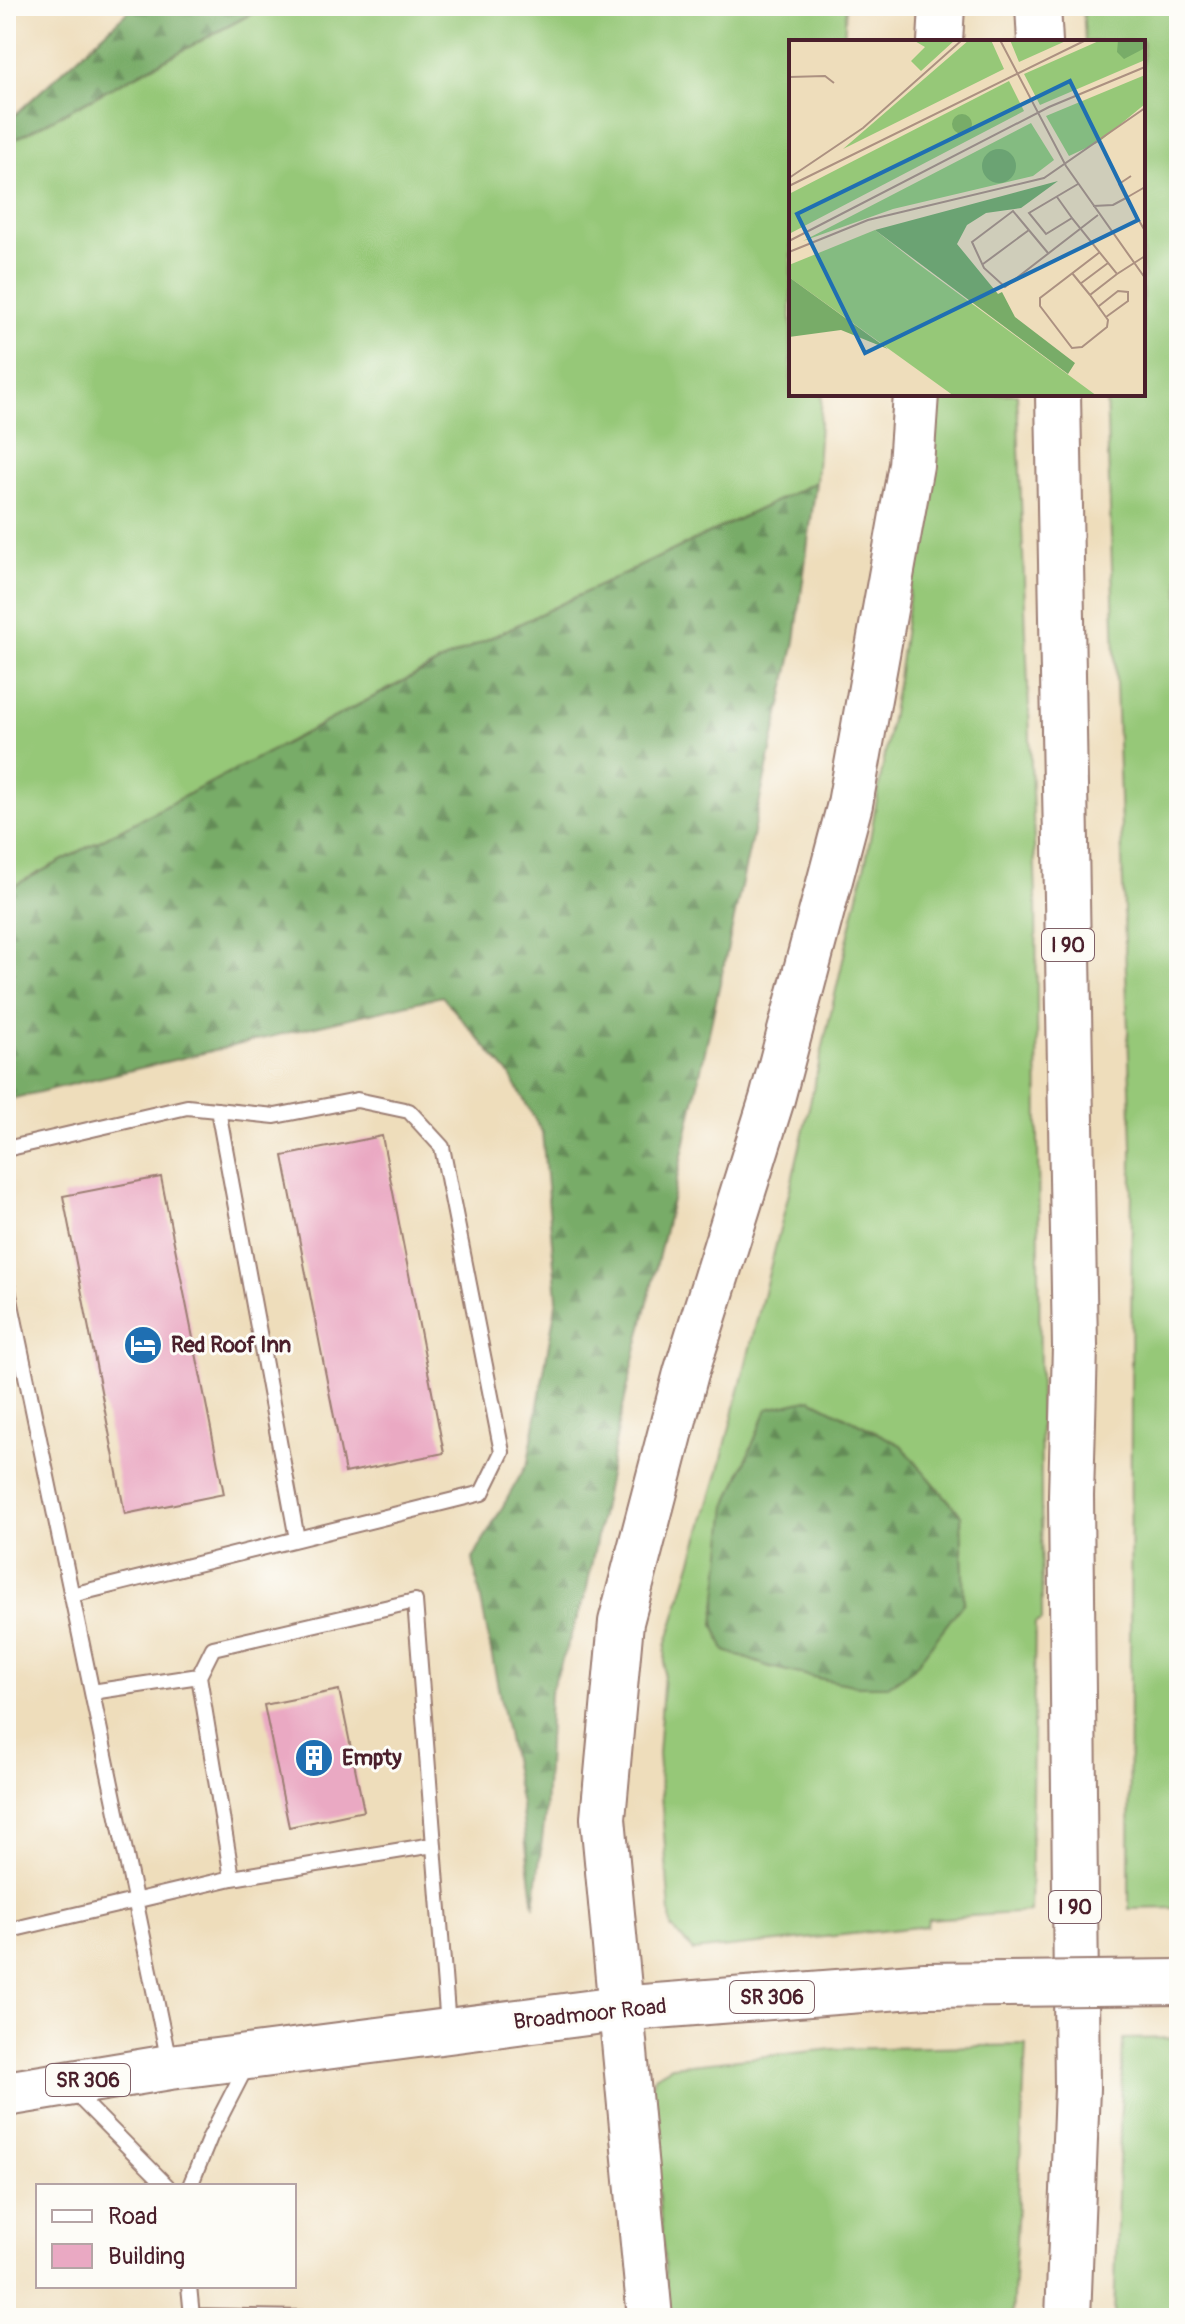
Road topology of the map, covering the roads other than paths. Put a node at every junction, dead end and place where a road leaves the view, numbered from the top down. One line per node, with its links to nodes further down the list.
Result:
1 (942, 6): 3 (main road)
2 (1038, 6): 4 (main road)
3 (940, 40)
4 (1040, 40)
5 (916, 396): 19 (main road)
6 (1058, 396): 32 (main road, I 90)
7 (218, 1110): 8 (lane); 10 (lane); 10 (lane)
8 (6, 1149)
9 (6, 1280): 11 (lane)
10 (297, 1539): 11 (lane)
11 (72, 1595): 13 (lane)
12 (199, 1676): 13 (lane); 14 (lane); 15 (lane)
13 (92, 1692): 16 (lane)
14 (433, 1845): 15 (lane); 20 (lane)
15 (232, 1878): 16 (lane)
16 (136, 1901): 17 (lane); 22 (lane)
17 (6, 1931)
18 (1179, 1982): 19 (main road, Broadmoor Road / SR 306, bridge)
19 (618, 2009): 20 (main road, Broadmoor Road / SR 306); 31 (main road)
20 (449, 2030): 21 (main road, Broadmoor Road / SR 306)
21 (252, 2056): 22 (main road, Broadmoor Road / SR 306); 26 (lane)
22 (170, 2067): 23 (main road, Broadmoor Road / SR 306)
23 (66, 2084): 24 (main road, Broadmoor Road / SR 306); 25 (lane)
24 (6, 2094)
25 (165, 2184)
26 (191, 2184)
27 (189, 2288): 28 (lane)
28 (192, 2317): 29 (lane); 30 (lane)
29 (135, 2318)
30 (309, 2318)
31 (650, 2318)
32 (1068, 2318)

